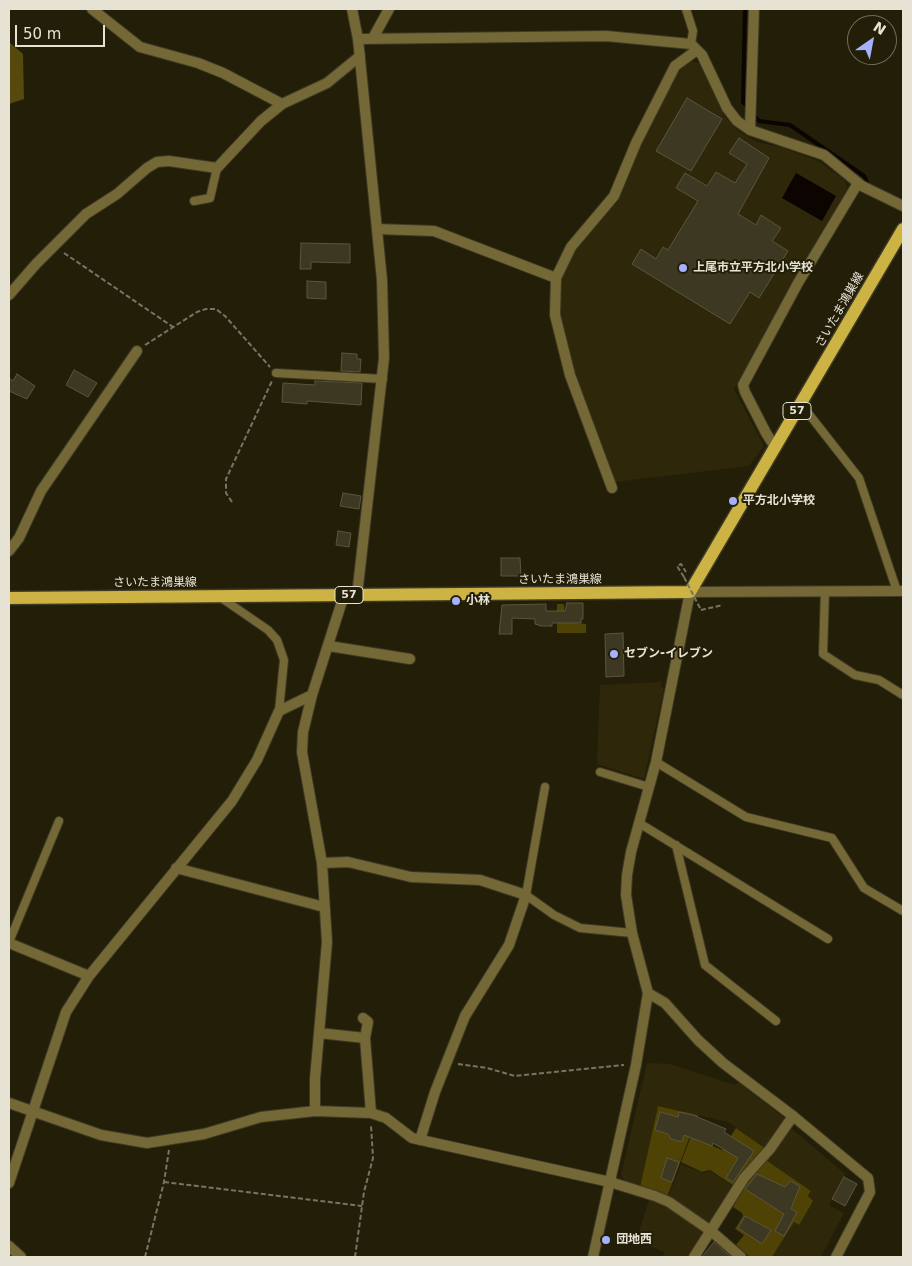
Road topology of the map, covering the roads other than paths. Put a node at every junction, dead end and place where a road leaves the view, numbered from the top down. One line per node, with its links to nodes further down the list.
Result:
1 (92, 9): 10 (street)
2 (352, 9): 7 (street)
3 (389, 9): 6 (street)
4 (686, 9): 8 (lane)
5 (754, 9): 11 (street)
6 (373, 38): 7 (street); 8 (street)
7 (358, 39): 9 (street)
8 (694, 47): 11 (street); 18 (street)
9 (360, 56): 10 (street); 16 (street)
10 (282, 104): 12 (street)
11 (750, 130): 13 (street)
12 (217, 168): 14 (lane); 19 (street)
13 (858, 183): 15 (street); 24 (street)
14 (194, 201)
15 (903, 206)
16 (377, 229): 18 (street); 22 (street)
17 (903, 229): 23 (main road, さいたま鴻巣線 / 57)
18 (556, 278): 25 (street)
19 (9, 295)
20 (138, 351): 26 (street)
21 (276, 373): 22 (lane)
22 (383, 379): 30 (street)
23 (801, 404): 24 (main road, さいたま鴻巣線 / 57); 28 (lane)
24 (775, 447): 29 (main road, さいたま鴻巣線 / 57)
25 (612, 488)
26 (9, 551)
27 (826, 591): 28 (street); 29 (street); 37 (lane)
28 (900, 591)
29 (690, 592): 30 (main road, さいたま鴻巣線 / 57); 39 (street)
30 (357, 595): 31 (main road, さいたま鴻巣線 / 57)
31 (344, 596): 32 (main road, さいたま鴻巣線 / 57); 34 (street)
32 (220, 597): 33 (main road, さいたま鴻巣線 / 57); 38 (lane)
33 (9, 598)
34 (329, 646): 35 (street); 36 (street)
35 (410, 659)
36 (312, 695): 38 (street); 46 (street)
37 (903, 695)
38 (279, 711): 47 (street)
39 (656, 762): 42 (street); 50 (lane)
40 (600, 772): 42 (lane)
41 (545, 787): 48 (lane)
42 (649, 787): 44 (street)
43 (59, 821): 53 (lane)
44 (639, 823): 45 (lane); 51 (street)
45 (676, 845): 52 (lane); 57 (lane)
46 (322, 863): 48 (street); 49 (street)
47 (176, 868): 49 (street); 54 (street)
48 (526, 895): 51 (lane); 65 (street)
49 (324, 907): 58 (street)
50 (903, 911)
51 (632, 933): 55 (street)
52 (828, 938)
53 (9, 942): 54 (street)
54 (89, 976): 61 (street)
55 (648, 993): 64 (street); 66 (street)
56 (363, 1018): 59 (street)
57 (776, 1022)
58 (319, 1033): 59 (street); 62 (street)
59 (365, 1038): 63 (street)
60 (9, 1103): 61 (street)
61 (34, 1111): 62 (street); 67 (street)
62 (315, 1112): 63 (street)
63 (371, 1113): 65 (street)
64 (793, 1116): 68 (street); 74 (street)
65 (420, 1140): 66 (street)
66 (610, 1182): 68 (street); 71 (street)
67 (9, 1183)
68 (711, 1231): 72 (street); 73 (street)
69 (9, 1246): 70 (street)
70 (21, 1257)
71 (593, 1257)
72 (694, 1257)
73 (741, 1257)
74 (836, 1257)

